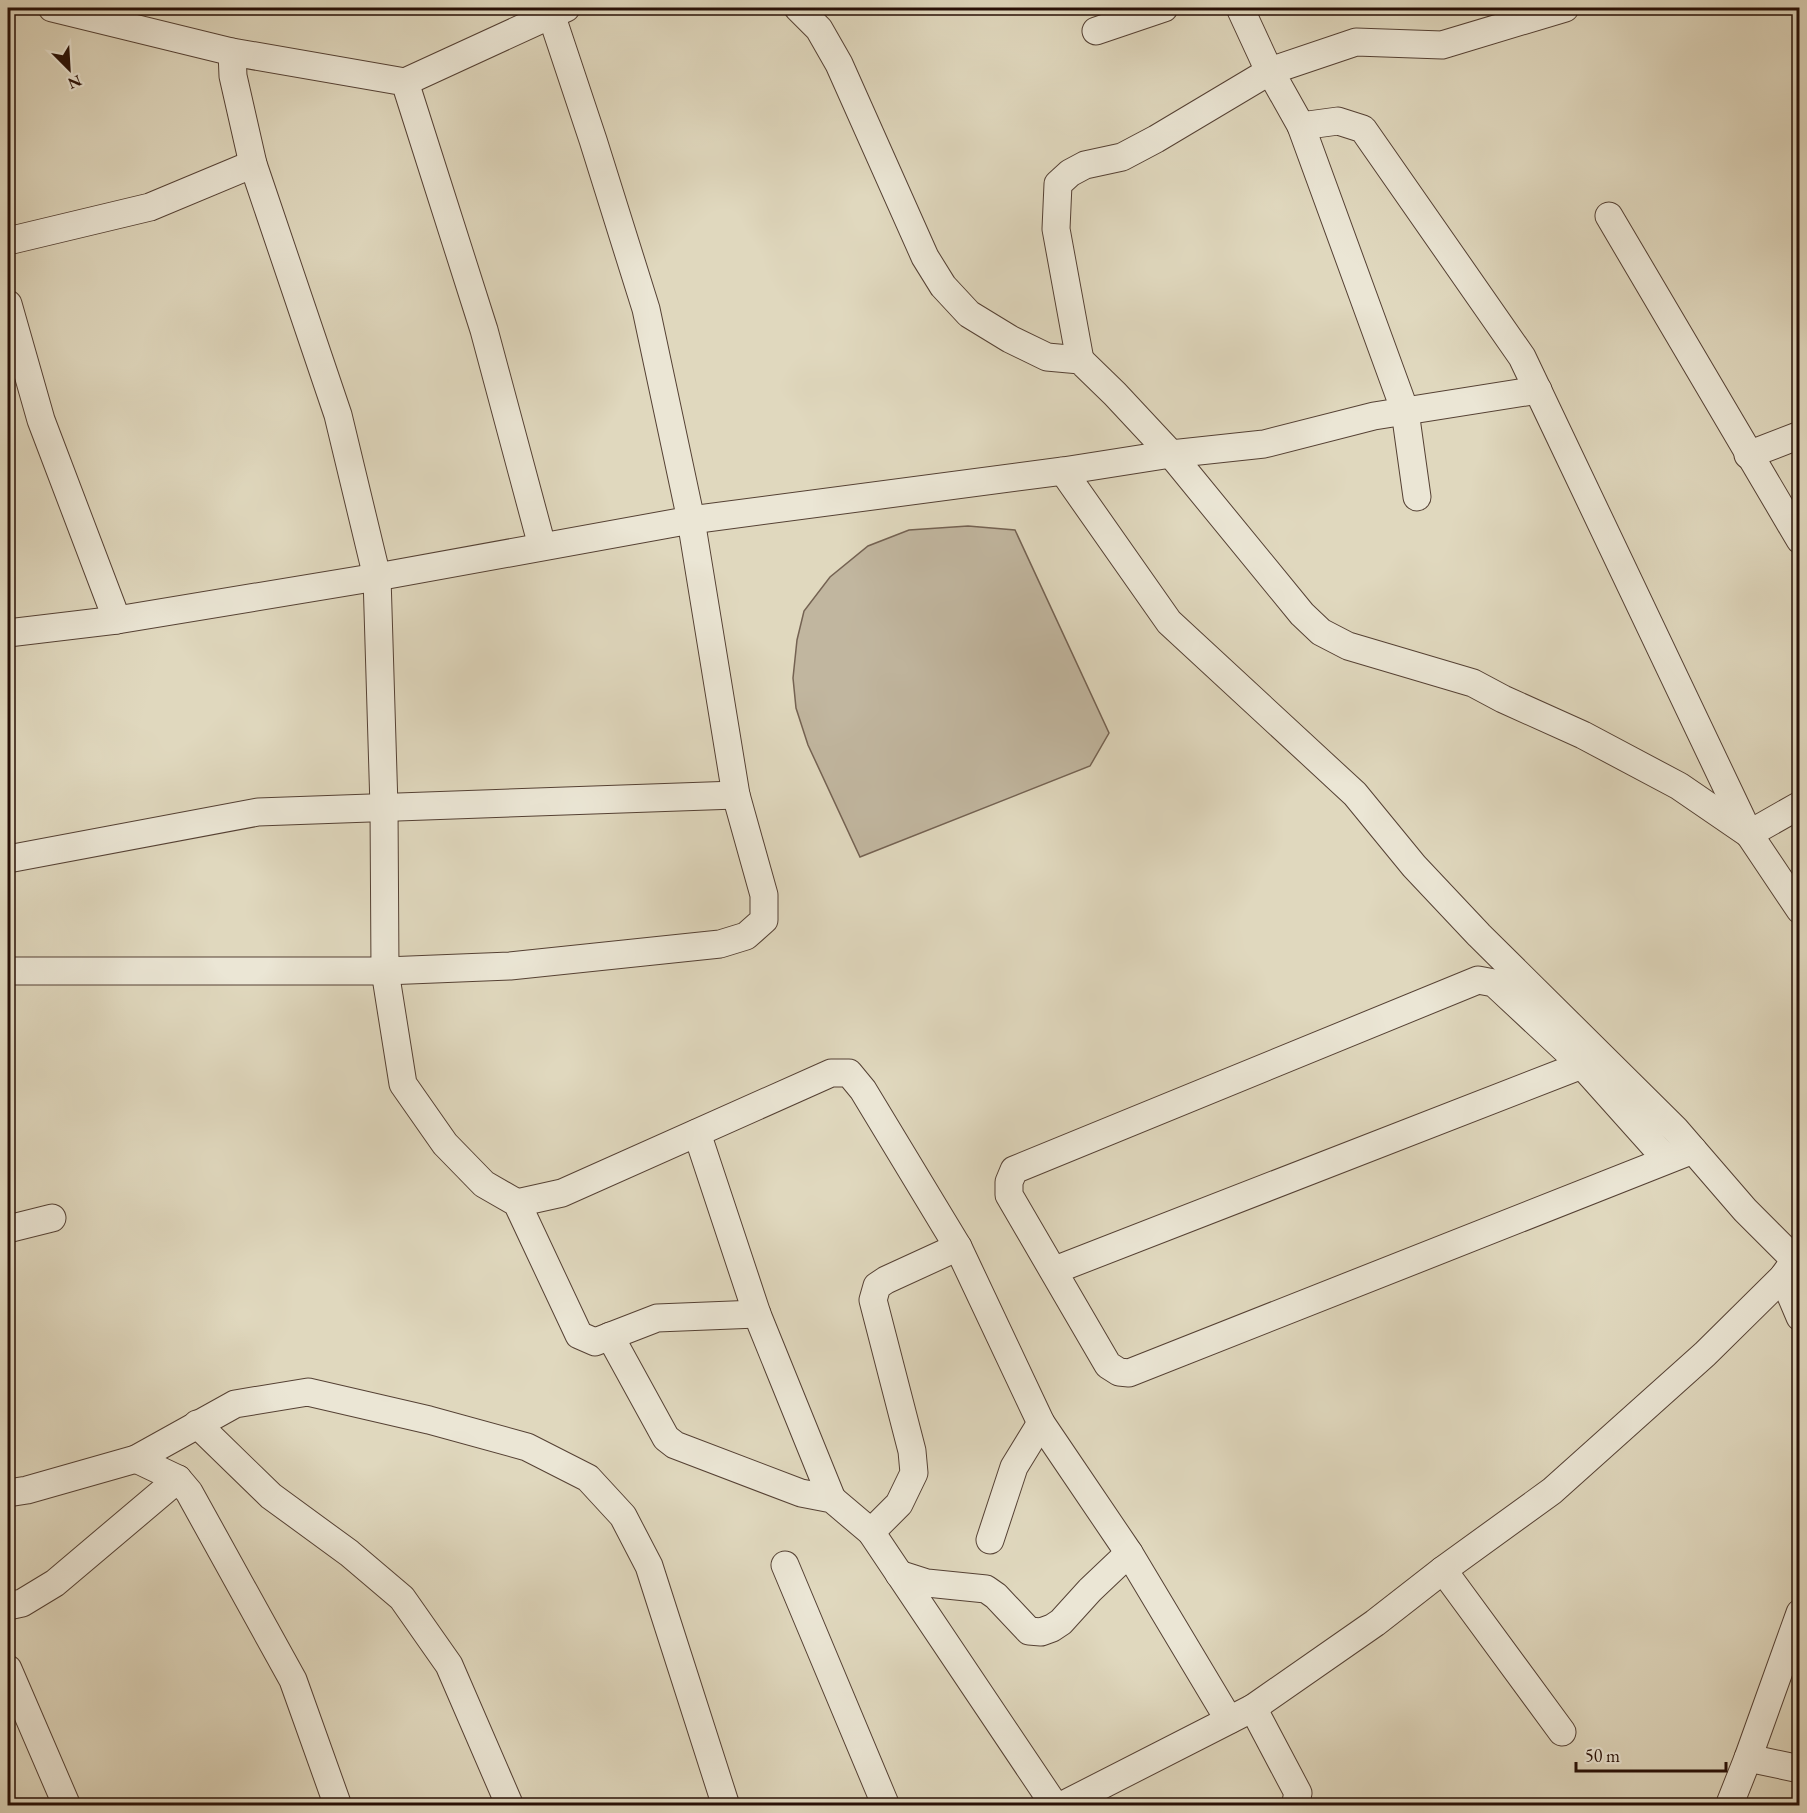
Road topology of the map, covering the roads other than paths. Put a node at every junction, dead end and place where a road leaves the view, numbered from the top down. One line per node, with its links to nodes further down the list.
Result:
1 (52, 8): 8 (street)
2 (798, 8): 16 (street)
3 (1164, 8): 7 (street)
4 (1240, 8): 9 (street)
5 (1565, 8): 9 (street)
6 (556, 9): 10 (street); 24 (street)
7 (1096, 31)
8 (232, 52): 10 (street); 12 (street)
9 (1270, 71): 11 (street); 16 (street)
10 (405, 82): 26 (street)
11 (1301, 126): 17 (street); 18 (street)
12 (253, 164): 14 (street); 27 (street)
13 (1609, 216): 21 (street)
14 (8, 241)
15 (8, 304): 28 (street)
16 (1080, 360): 20 (street)
17 (1538, 390): 18 (street); 33 (street)
18 (1405, 411): 20 (street); 23 (street)
19 (1800, 435): 21 (street)
20 (1171, 454): 22 (street); 33 (street)
21 (1748, 455): 25 (street)
22 (1064, 471): 24 (street); 40 (street)
23 (1417, 496)
24 (692, 520): 26 (street); 30 (street)
25 (1800, 540)
26 (542, 546): 27 (street)
27 (377, 577): 28 (street); 32 (street)
28 (117, 620): 29 (street)
29 (8, 633)
30 (736, 795): 32 (street); 37 (street)
31 (1800, 805): 33 (street)
32 (384, 807): 34 (street); 37 (street)
33 (1749, 834): 35 (street)
34 (8, 859)
35 (1800, 910)
36 (8, 971): 37 (street)
37 (385, 971): 42 (street)
38 (1582, 1065): 41 (street); 47 (street); 47 (street)
39 (697, 1133): 42 (street); 45 (street); 48 (street)
40 (1693, 1150): 41 (street); 46 (street)
41 (1667, 1160): 47 (street)
42 (517, 1203): 50 (street)
43 (52, 1218): 44 (street)
44 (8, 1229)
45 (958, 1247): 52 (street); 57 (street)
46 (1794, 1262): 49 (street); 61 (street)
47 (1054, 1270)
48 (757, 1314): 50 (street); 56 (street)
49 (1800, 1317)
50 (610, 1336): 56 (street)
51 (197, 1424): 53 (street); 73 (street); 74 (street)
52 (1041, 1424): 58 (street); 59 (street)
53 (136, 1459): 54 (street); 55 (street)
54 (178, 1479): 63 (street); 72 (street)
55 (8, 1493)
56 (832, 1499): 57 (street)
57 (871, 1532): 62 (street)
58 (990, 1540)
59 (1130, 1553): 62 (street); 67 (street)
60 (785, 1565): 75 (street)
61 (1443, 1570): 66 (street); 68 (street)
62 (899, 1574): 76 (street)
63 (8, 1606)
64 (1800, 1613): 69 (street)
65 (8, 1669): 71 (street)
66 (1253, 1708): 67 (street); 78 (street)
67 (1229, 1720): 77 (street)
68 (1562, 1732)
69 (1748, 1758): 70 (street); 79 (street)
70 (1800, 1769)
71 (67, 1806)
72 (338, 1806)
73 (510, 1806)
74 (726, 1806)
75 (886, 1806)
76 (1055, 1806)
77 (1061, 1806)
78 (1295, 1806)
79 (1729, 1806)

